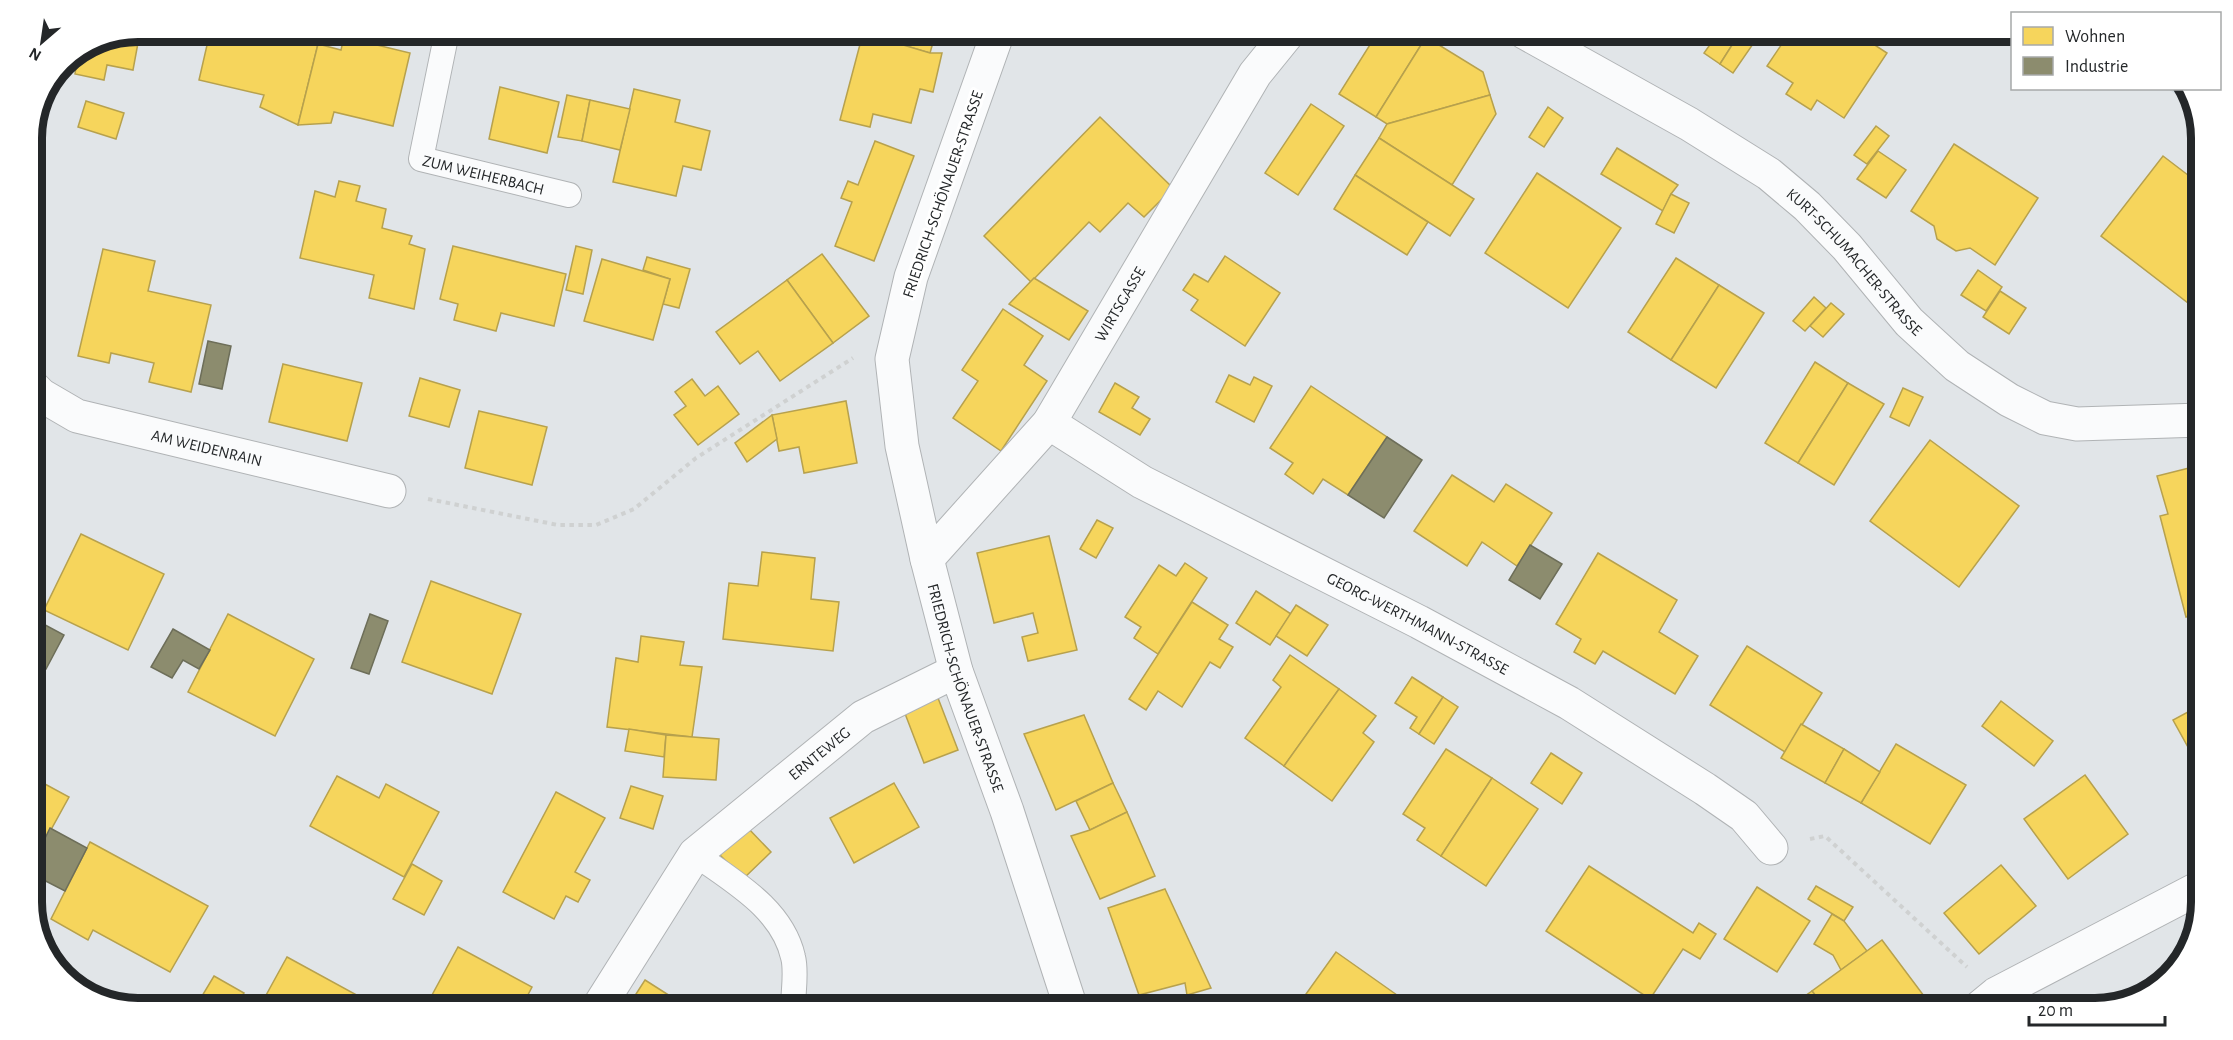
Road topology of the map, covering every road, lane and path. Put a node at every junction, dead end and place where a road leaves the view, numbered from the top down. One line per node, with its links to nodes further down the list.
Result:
1 (445, 42): 5 (lane, ZUM WEIHERBACH)
2 (994, 42): 6 (street, FRIEDRICH-SCHÖNAUER-STRASSE)
3 (1281, 42): 9 (street, WIRTSGASSE)
4 (1542, 42): 8 (street, KURT-SCHUMACHER-STRASSE)
5 (569, 195)
6 (892, 359): 10 (path); 11 (street, FRIEDRICH-SCHÖNAUER-STRASSE)
7 (42, 396): 10 (street, AM WEIDENRAIN)
8 (2191, 420)
9 (1048, 423): 11 (street, WIRTSGASSE); 14 (street, GEORG-WERTHMANN-STRASSE)
10 (389, 491)
11 (927, 559): 12 (street, FRIEDRICH-SCHÖNAUER-STRASSE)
12 (956, 671): 15 (street, ERNTEWEG); 19 (street, FRIEDRICH-SCHÖNAUER-STRASSE)
13 (1825, 836): 20 (path)
14 (1771, 848)
15 (694, 854): 17 (street, ERNTEWEG); 18 (lane)
16 (2191, 893): 21 (street)
17 (604, 998)
18 (793, 998)
19 (1068, 998)
20 (1985, 998)
21 (1994, 998)

